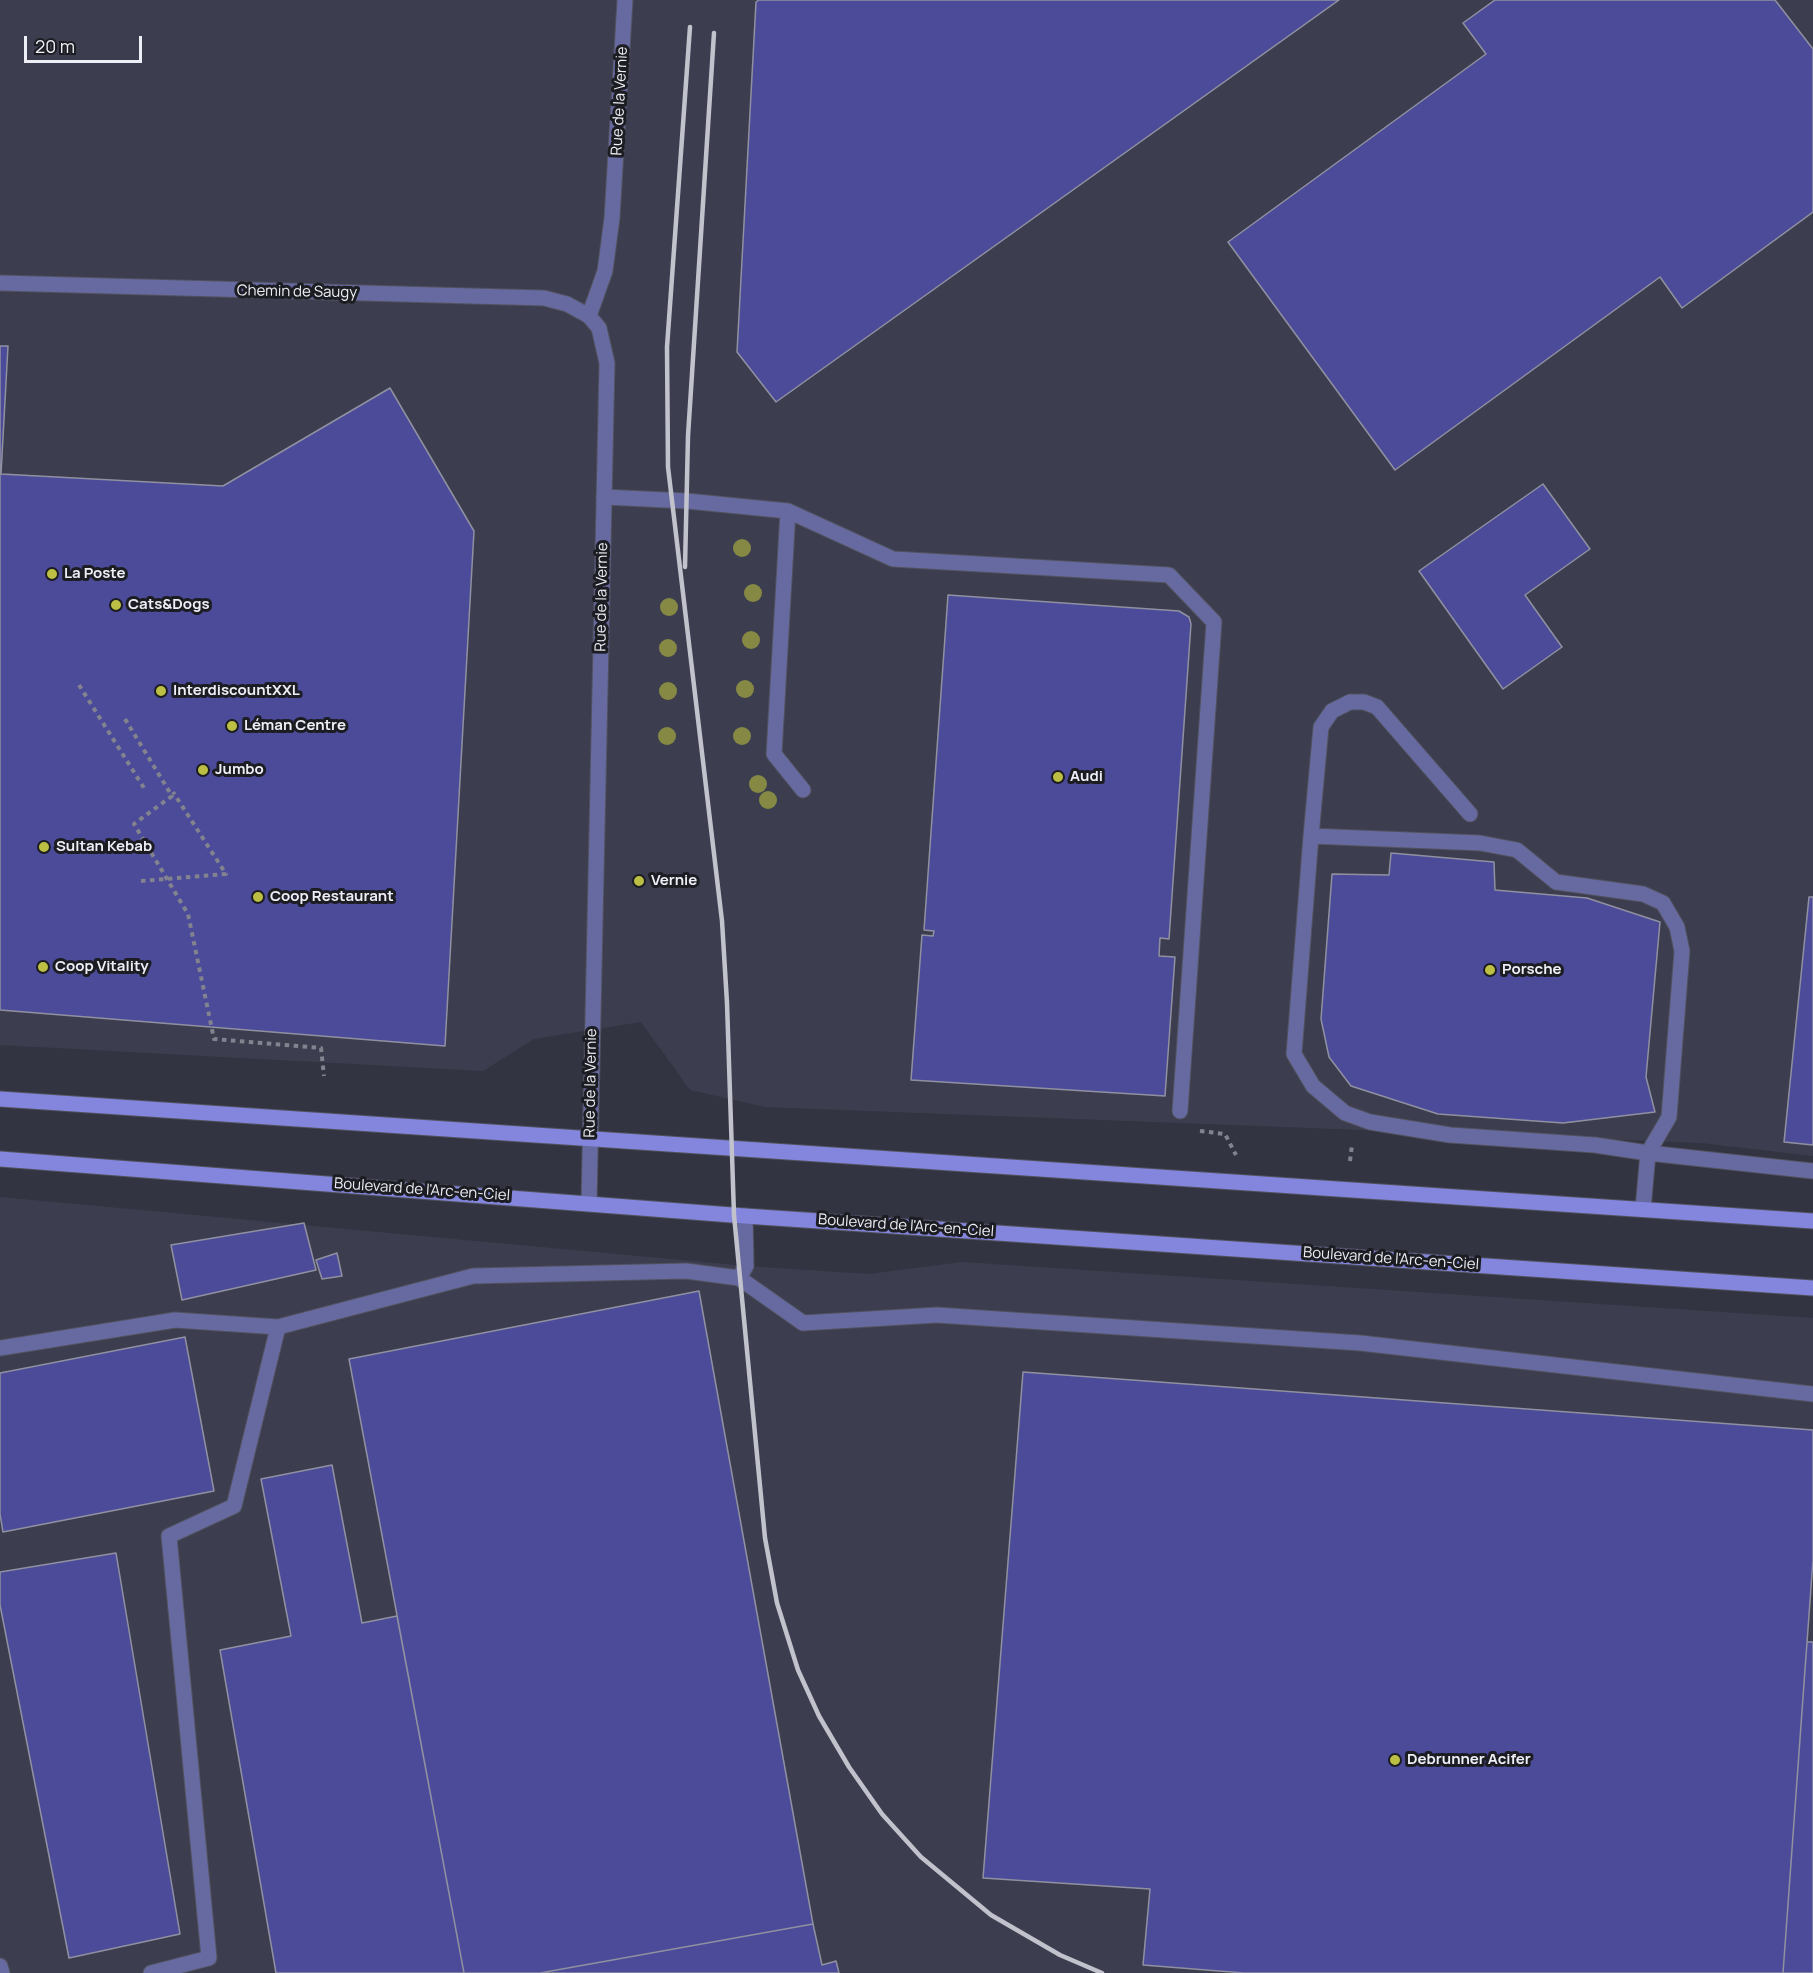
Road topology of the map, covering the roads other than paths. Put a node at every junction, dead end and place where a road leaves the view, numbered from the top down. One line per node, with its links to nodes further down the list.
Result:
1 (625, 0): 3 (street, Rue de la Vernie)
2 (0, 283): 3 (street, Chemin de Saugy)
3 (589, 316): 4 (street, Rue de la Vernie)
4 (604, 497): 5 (street); 11 (street, Rue de la Vernie)
5 (788, 511): 6 (street); 10 (street)
6 (803, 790)
7 (1470, 814): 8 (street)
8 (1311, 836): 12 (street); 12 (street)
9 (0, 1100): 11 (main road)
10 (1180, 1112)
11 (589, 1141): 15 (street, Rue de la Vernie); 16 (main road)
12 (1648, 1153): 14 (street); 16 (street)
13 (0, 1159): 15 (main road, Boulevard de l'Arc-en-Ciel)
14 (1813, 1171)
15 (589, 1202): 17 (main road, Boulevard de l'Arc-en-Ciel)
16 (1643, 1209): 18 (main road)
17 (746, 1216): 19 (street); 20 (main road, Boulevard de l'Arc-en-Ciel)
18 (1813, 1221)
19 (739, 1278): 21 (street); 23 (street)
20 (1813, 1288)
21 (278, 1328): 22 (street); 26 (street)
22 (0, 1348)
23 (1813, 1394)
24 (0, 1966): 25 (street)
25 (2, 1973)
26 (151, 1973)

